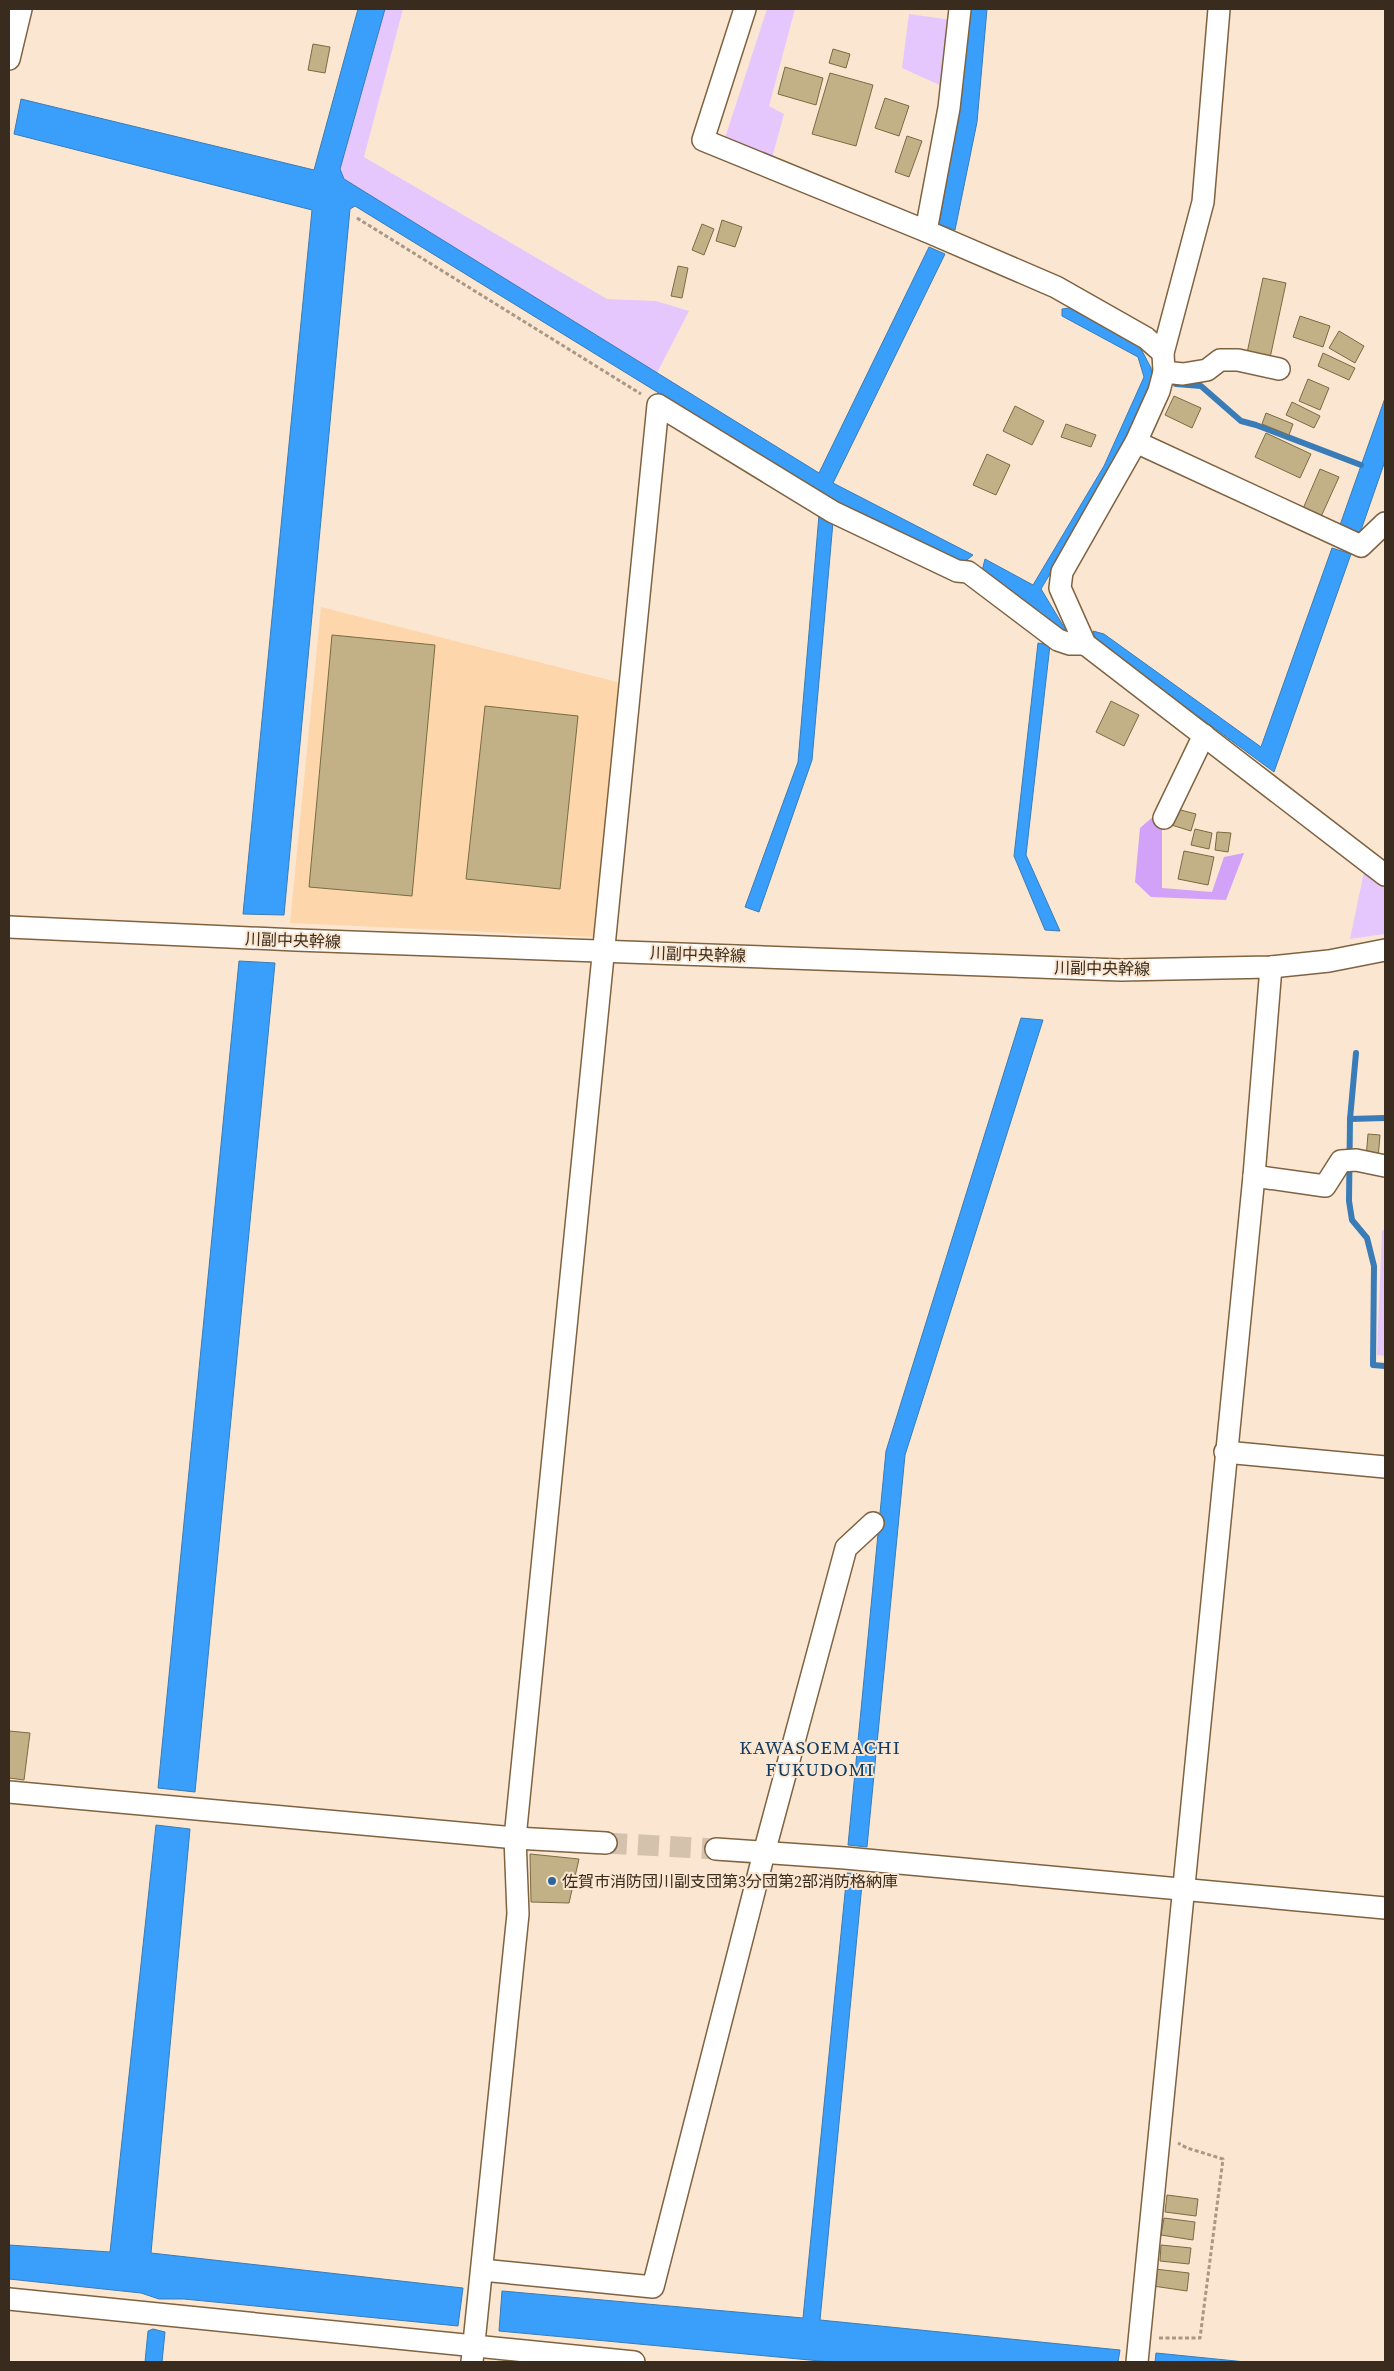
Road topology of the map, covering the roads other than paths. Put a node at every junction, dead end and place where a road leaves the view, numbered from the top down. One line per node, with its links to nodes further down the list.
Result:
1 (21, 9): 5 (street)
2 (745, 9): 6 (street)
3 (960, 9): 6 (street)
4 (1219, 9): 7 (street)
5 (9, 60)
6 (926, 231): 7 (street)
7 (1164, 362): 8 (street); 9 (street)
8 (1279, 369)
9 (1136, 442): 10 (street); 11 (street)
10 (1385, 523)
11 (1085, 644): 12 (street); 16 (street)
12 (1204, 735): 13 (street); 14 (street)
13 (1164, 818)
14 (1385, 875)
15 (9, 927): 16 (street, 川副中央幹線)
16 (602, 950): 18 (street, 川副中央幹線); 25 (street)
17 (1385, 950): 18 (street, 川副中央幹線)
18 (1271, 967): 20 (street)
19 (1385, 1166): 20 (street)
20 (1254, 1176): 21 (street)
21 (1225, 1452): 22 (street); 29 (street)
22 (1385, 1468)
23 (873, 1523): 28 (street)
24 (9, 1792): 25 (street)
25 (515, 1838): 26 (street); 31 (street)
26 (606, 1843)
27 (716, 1849): 28 (street)
28 (764, 1853): 29 (street); 31 (street)
29 (1184, 1890): 30 (street); 36 (street)
30 (1385, 1908)
31 (482, 2270): 33 (street)
32 (9, 2299): 33 (street)
33 (473, 2355): 34 (street)
34 (627, 2362): 35 (street)
35 (634, 2362)
36 (1137, 2362)

